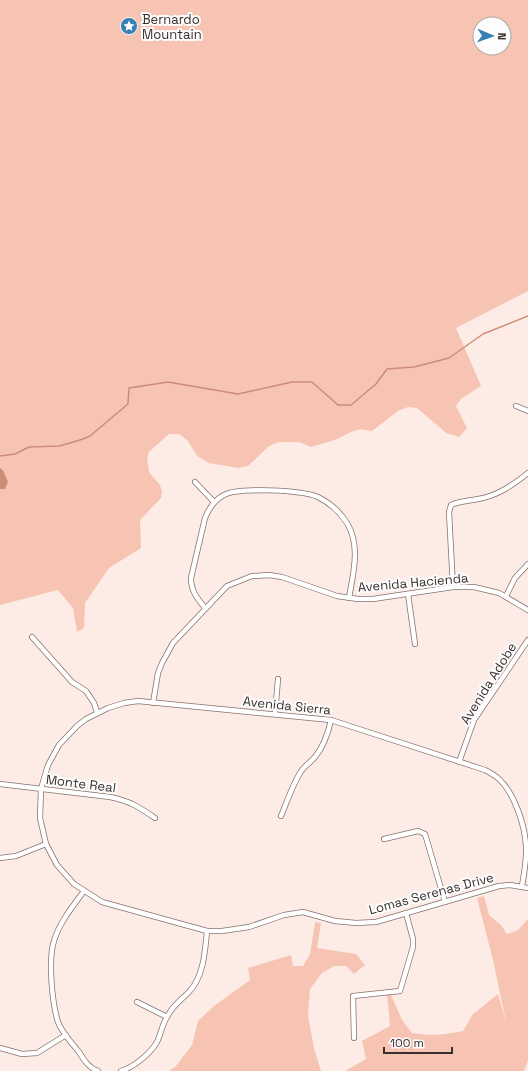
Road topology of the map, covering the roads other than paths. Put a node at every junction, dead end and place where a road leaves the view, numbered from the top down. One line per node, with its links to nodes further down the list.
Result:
1 (516, 406): 2 (street)
2 (528, 410)
3 (528, 474): 7 (street)
4 (195, 482): 5 (street)
5 (214, 502): 10 (street); 11 (street)
6 (528, 564): 9 (street)
7 (453, 587): 8 (street, Avenida Hacienda); 9 (street, Avenida Hacienda)
8 (408, 594): 10 (street, Avenida Hacienda); 15 (street)
9 (506, 596): 12 (street, Avenida Hacienda)
10 (349, 598): 11 (street, Avenida Hacienda)
11 (205, 608): 17 (street, Avenida Hacienda)
12 (528, 610)
13 (32, 637): 18 (street)
14 (528, 640): 21 (street, Avenida Adobe)
15 (415, 644)
16 (278, 678): 19 (street)
17 (153, 703): 18 (street, Avenida Sierra); 19 (street, Avenida Sierra)
18 (97, 712): 23 (street, Avenida Sierra)
19 (274, 714): 20 (street, Avenida Sierra)
20 (331, 720): 21 (street, Avenida Sierra); 24 (street)
21 (459, 762): 29 (street, Avenida Sierra)
22 (0, 784): 23 (street, Monte Real)
23 (41, 789): 25 (street, Monte Real); 27 (street, Lomas Serenas Drive)
24 (281, 816)
25 (155, 818)
26 (384, 839): 32 (street)
27 (46, 844): 28 (street); 31 (street, Lomas Serenas Drive)
28 (0, 858)
29 (522, 886): 30 (street, Lomas Serenas Drive); 32 (street, Lomas Serenas Drive)
30 (528, 888)
31 (84, 891): 34 (street, Lomas Serenas Drive); 37 (street)
32 (445, 902): 33 (street, Lomas Serenas Drive)
33 (406, 913): 34 (street, Lomas Serenas Drive); 38 (street)
34 (208, 931): 36 (street)
35 (137, 1002): 36 (street)
36 (167, 1017): 41 (street)
37 (66, 1035): 39 (street); 40 (street)
38 (354, 1038)
39 (0, 1048)
40 (98, 1071)
41 (121, 1071)

